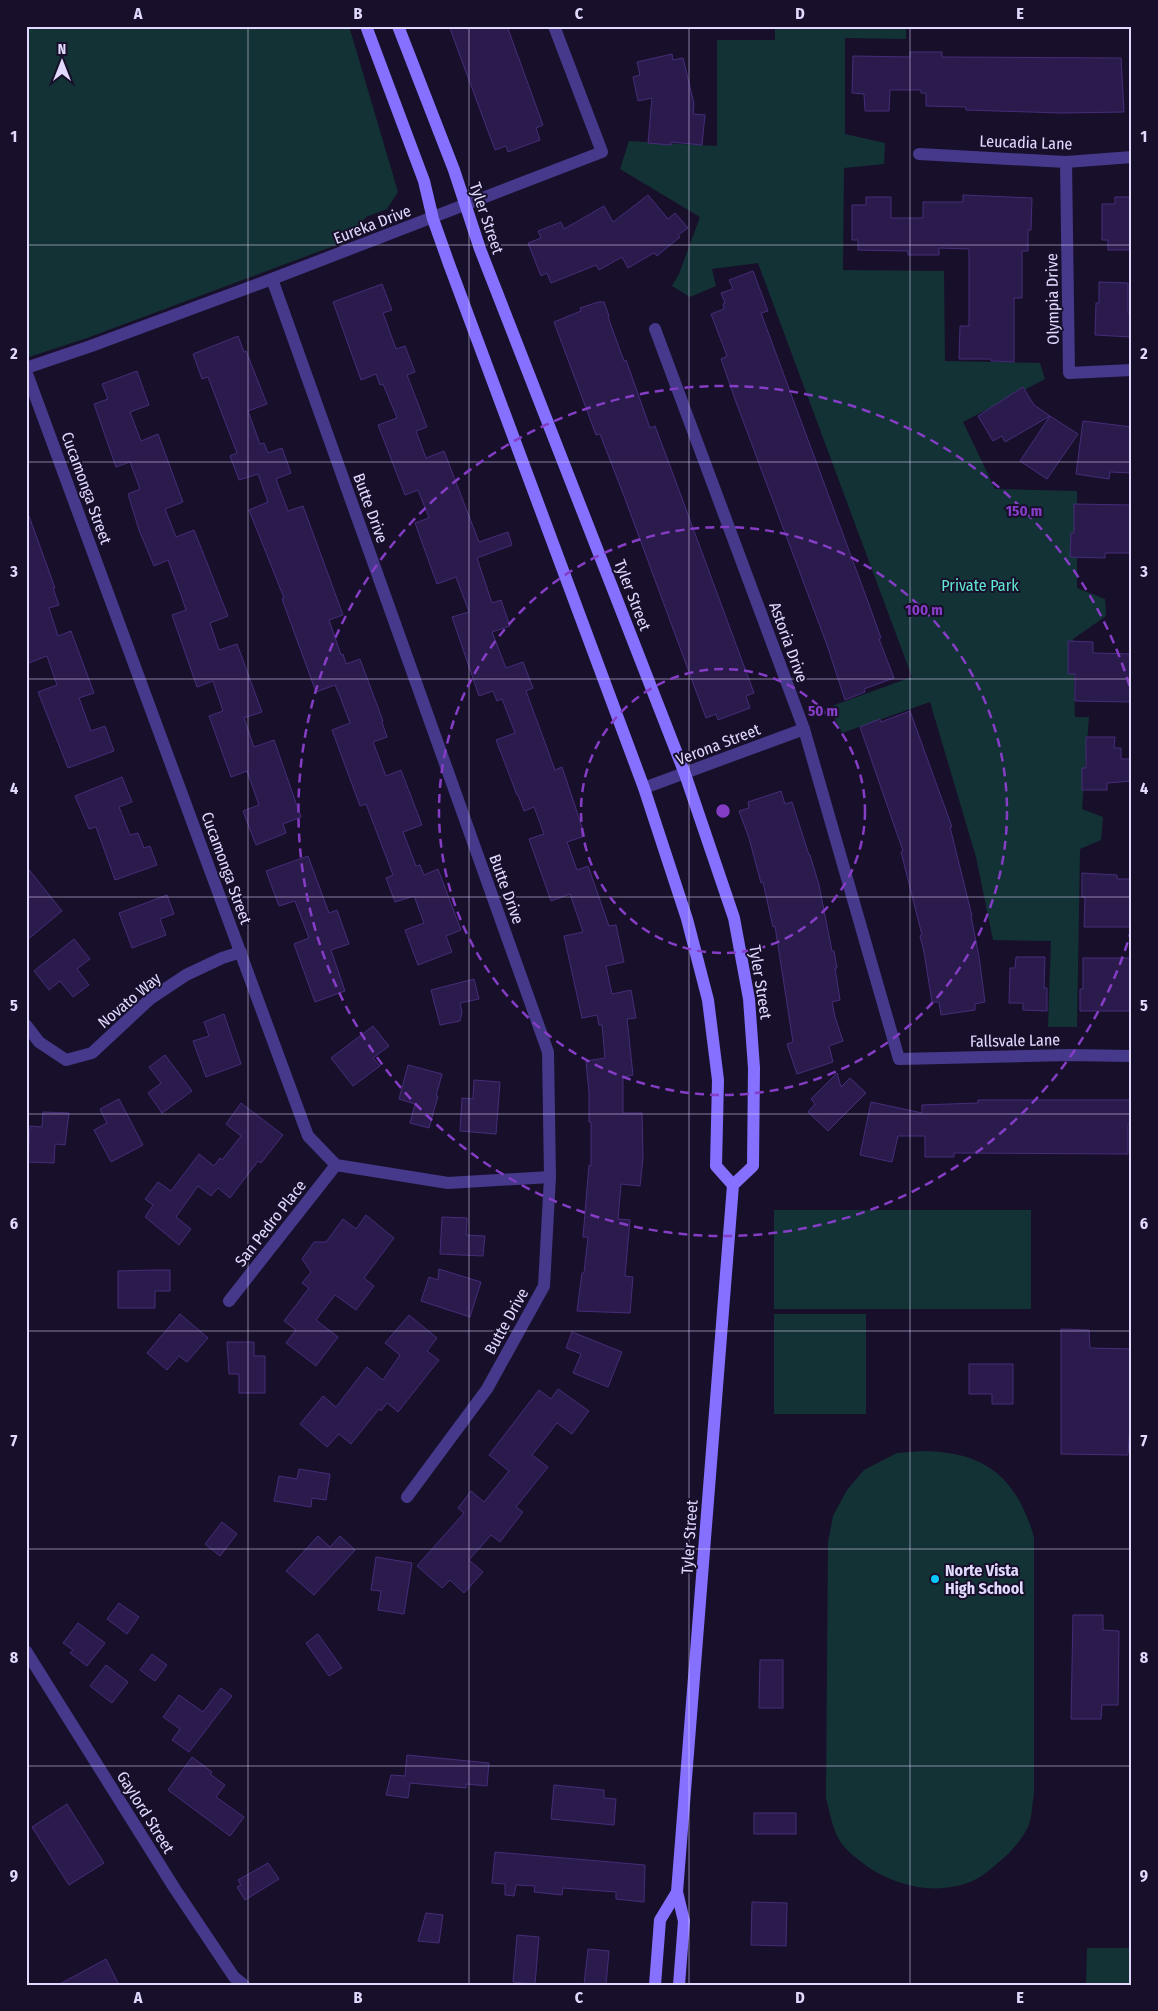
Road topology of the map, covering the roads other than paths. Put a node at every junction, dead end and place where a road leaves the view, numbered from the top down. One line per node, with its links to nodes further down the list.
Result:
1 (366, 26): 8 (main road)
2 (398, 26): 7 (main road, Tyler Street)
3 (554, 26): 7 (street, Eureka Drive)
4 (919, 154): 6 (street, Leucadia Lane)
5 (1132, 157): 6 (street, Leucadia Lane)
6 (1066, 162): 12 (street, Olympia Drive)
7 (466, 205): 8 (street, Eureka Drive); 14 (main road, Tyler Street)
8 (433, 218): 9 (street, Eureka Drive); 15 (main road)
9 (272, 279): 11 (street, Eureka Drive); 21 (street, Butte Drive)
10 (655, 329): 13 (street, Astoria Drive)
11 (26, 370): 16 (street, Cucamonga Street)
12 (1132, 370)
13 (804, 729): 14 (street, Verona Street); 19 (street, Astoria Drive)
14 (685, 774): 15 (street, Verona Street); 22 (main road, Tyler Street)
15 (644, 788): 22 (main road)
16 (241, 952): 17 (street, Novato Way); 20 (street, Cucamonga Street)
17 (26, 1025)
18 (1132, 1056): 19 (street, Fallsvale Lane)
19 (899, 1059)
20 (336, 1165): 21 (street); 23 (street, San Pedro Place)
21 (550, 1177): 24 (street, Butte Drive)
22 (733, 1185): 26 (main road, Tyler Street)
23 (229, 1301)
24 (407, 1497)
25 (26, 1651): 27 (street, Gaylord Street)
26 (677, 1892): 28 (main road, Tyler Street); 29 (main road, Tyler Street)
27 (244, 1985)
28 (655, 1985)
29 (679, 1985)

